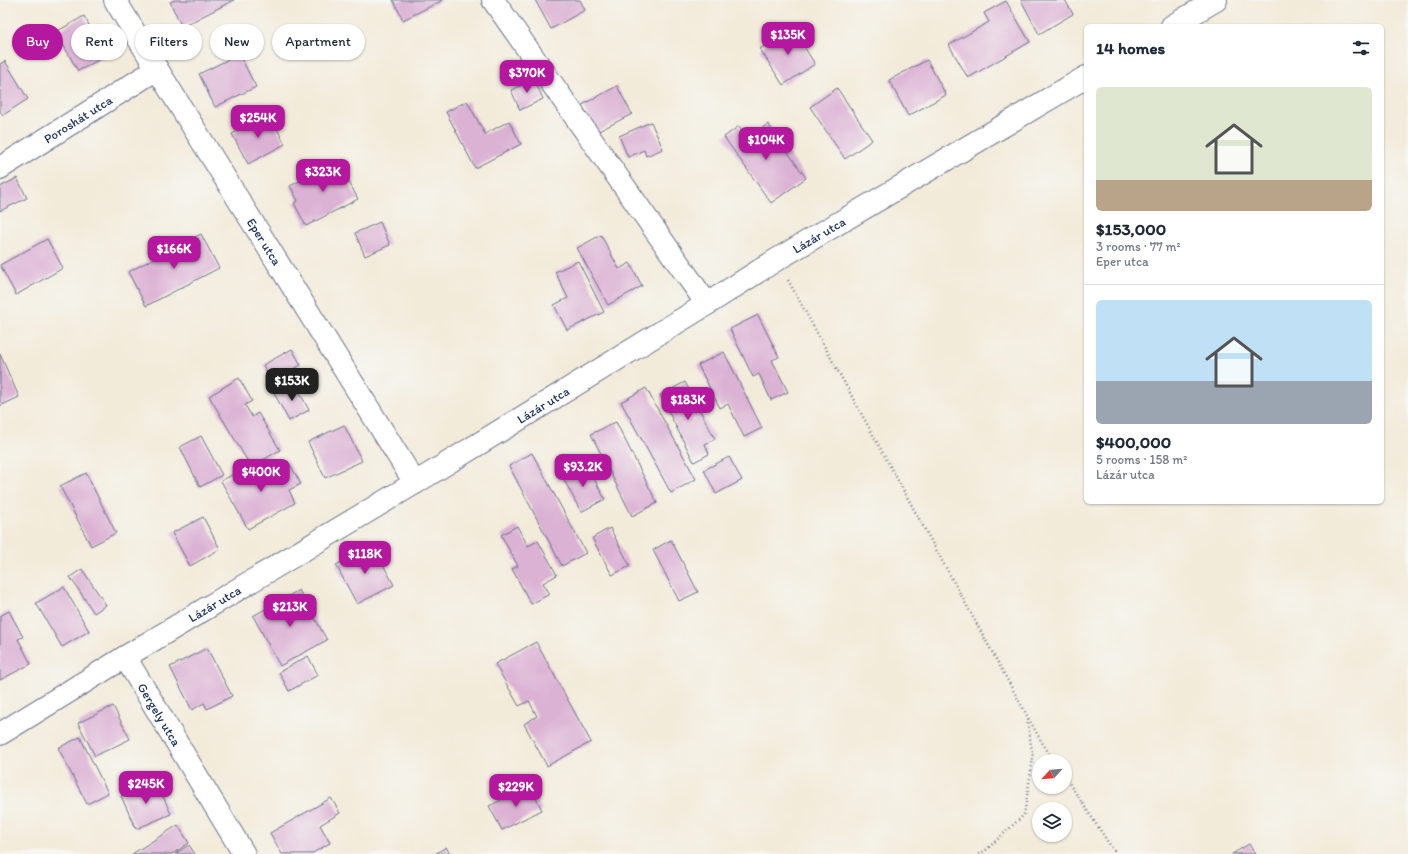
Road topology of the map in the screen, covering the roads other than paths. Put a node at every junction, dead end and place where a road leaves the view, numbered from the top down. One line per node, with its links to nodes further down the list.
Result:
1 (115, 0): 5 (street, Eper utca)
2 (493, 0): 8 (street)
3 (1216, 0): 4 (street)
4 (1175, 24)
5 (156, 69): 7 (street, Poroshát utca); 9 (street, Eper utca)
6 (1084, 78): 8 (street, Lázár utca)
7 (0, 168)
8 (707, 304): 9 (street, Lázár utca)
9 (415, 483): 10 (street, Lázár utca)
10 (125, 657): 11 (street, Lázár utca); 12 (street, Gergely utca)
11 (0, 734)
12 (244, 854)

